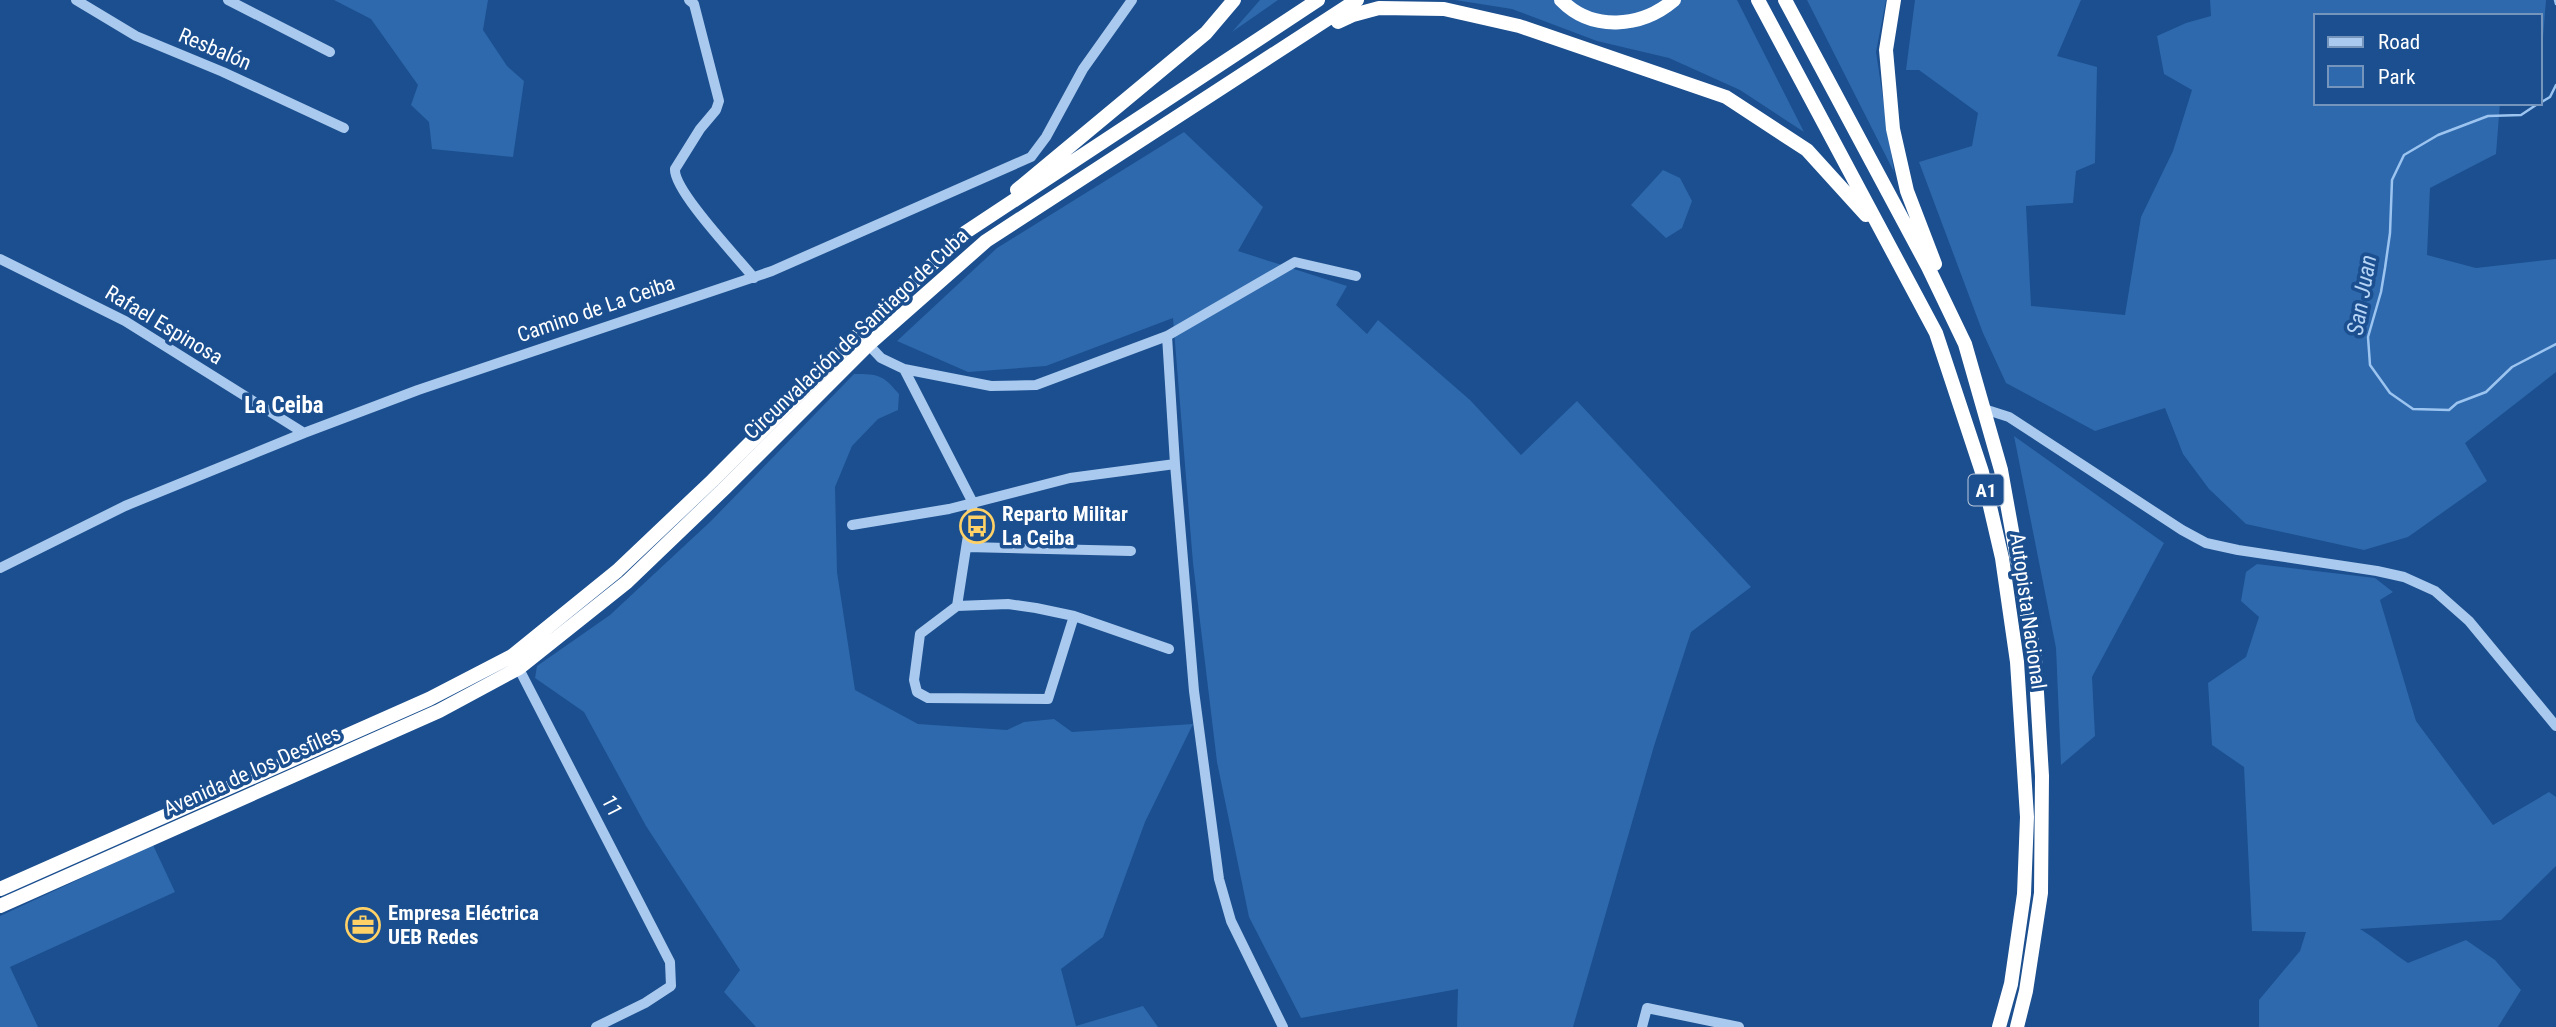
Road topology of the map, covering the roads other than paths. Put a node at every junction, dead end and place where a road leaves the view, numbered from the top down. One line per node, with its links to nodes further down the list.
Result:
1 (76, 0): 15 (street, Resbalón)
2 (228, 0): 13 (street)
3 (689, 0): 22 (street)
4 (1132, 0): 16 (street, Camino de La Ceiba)
5 (1234, 0): 17 (highway)
6 (1318, 0): 18 (highway, Circunvalación de Santiago de Cuba)
7 (1357, 0): 14 (highway, Circunvalación de Santiago de Cuba)
8 (1561, 0): 9 (highway)
9 (1674, 0)
10 (1758, 0): 19 (highway, Autopista Nacional / A1)
11 (1785, 0): 25 (highway, Autopista Nacional / A1)
12 (1894, 0): 25 (highway)
13 (330, 52)
14 (1232, 80): 19 (highway); 24 (highway, Circunvalación de Santiago de Cuba)
15 (344, 128)
16 (1046, 137): 17 (street); 22 (street, Camino de La Ceiba)
17 (1041, 170): 18 (highway)
18 (966, 232): 24 (highway, Circunvalación de Santiago de Cuba)
19 (1886, 239): 46 (highway, Autopista Nacional / A1)
20 (0, 259): 28 (street, Rafael Espinosa)
21 (1356, 276): 23 (street)
22 (754, 278): 28 (street, Camino de La Ceiba)
23 (1167, 336): 26 (street); 29 (street)
24 (863, 340): 26 (street); 38 (highway, Circunvalación de Santiago de Cuba)
25 (1965, 344): 27 (highway, Autopista Nacional / A1)
26 (904, 369): 30 (street)
27 (1984, 409): 39 (street); 47 (highway, Autopista Nacional / A1)
28 (304, 433): 34 (street, Camino de La Ceiba)
29 (1175, 464): 30 (street); 43 (street)
30 (972, 503): 31 (street); 32 (street)
31 (852, 525)
32 (967, 547): 33 (street); 35 (street)
33 (1130, 551)
34 (0, 568)
35 (957, 606): 36 (street); 36 (street)
36 (1074, 617): 37 (street)
37 (1169, 649)
38 (515, 662): 40 (highway, Avenida de los Desfiles); 42 (street, 11)
39 (2556, 726)
40 (10, 890): 41 (highway, Avenida de los Desfiles)
41 (0, 906)
42 (596, 1027)
43 (1283, 1027)
44 (1642, 1027): 45 (street)
45 (1739, 1027)
46 (1999, 1027)
47 (2017, 1027)

